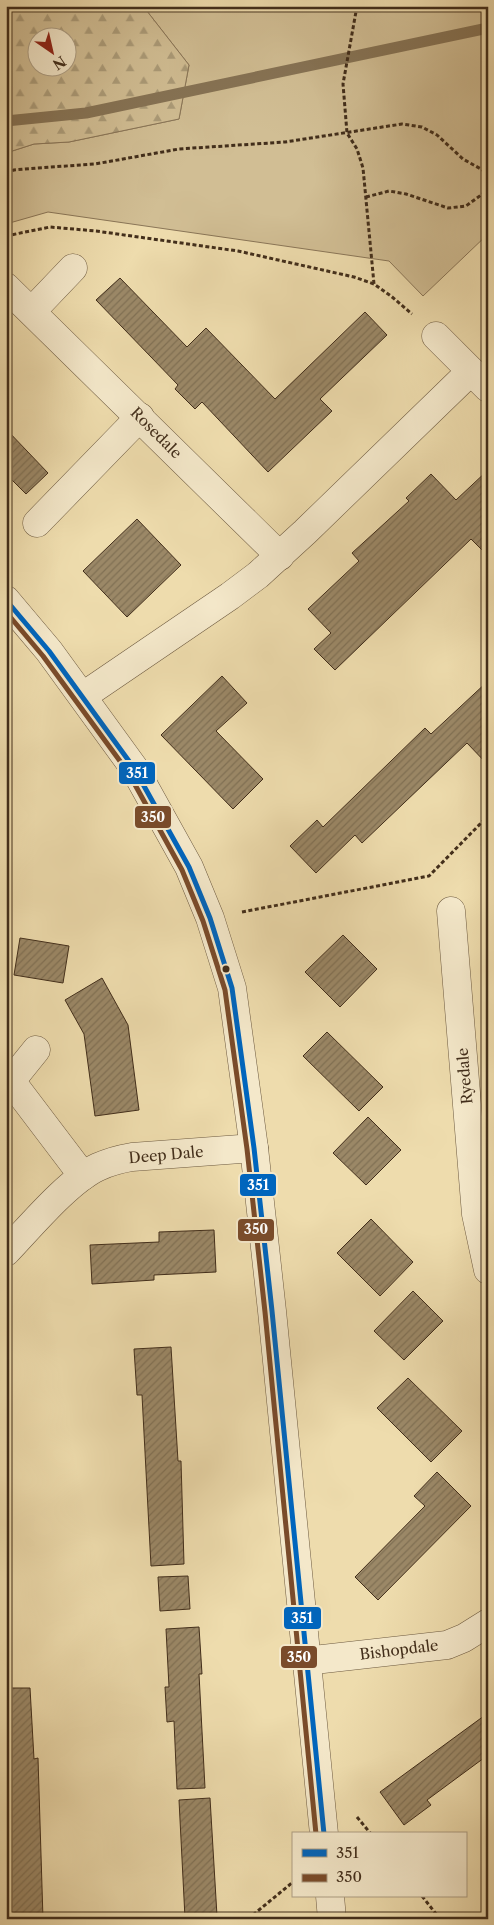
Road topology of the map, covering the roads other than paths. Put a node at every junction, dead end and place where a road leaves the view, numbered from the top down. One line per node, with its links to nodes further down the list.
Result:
1 (73, 268): 3 (street)
2 (6, 287): 3 (street, Rosedale)
3 (32, 311): 6 (street, Rosedale)
4 (436, 336): 5 (street)
5 (479, 379): 8 (street)
6 (140, 418): 7 (street); 8 (street, Rosedale)
7 (37, 523)
8 (280, 556): 10 (street)
9 (6, 600): 10 (street)
10 (83, 696): 14 (street)
11 (451, 911): 17 (street, Ryedale)
12 (36, 1050): 13 (street)
13 (8, 1082): 15 (street)
14 (254, 1148): 15 (street, Deep Dale); 19 (street)
15 (83, 1176): 16 (street, Deep Dale)
16 (6, 1252)
17 (488, 1270)
18 (488, 1623): 19 (street, Bishopdale)
19 (306, 1661): 20 (street)
20 (324, 1832)
21 (330, 1898): 22 (street)
22 (332, 1919)

